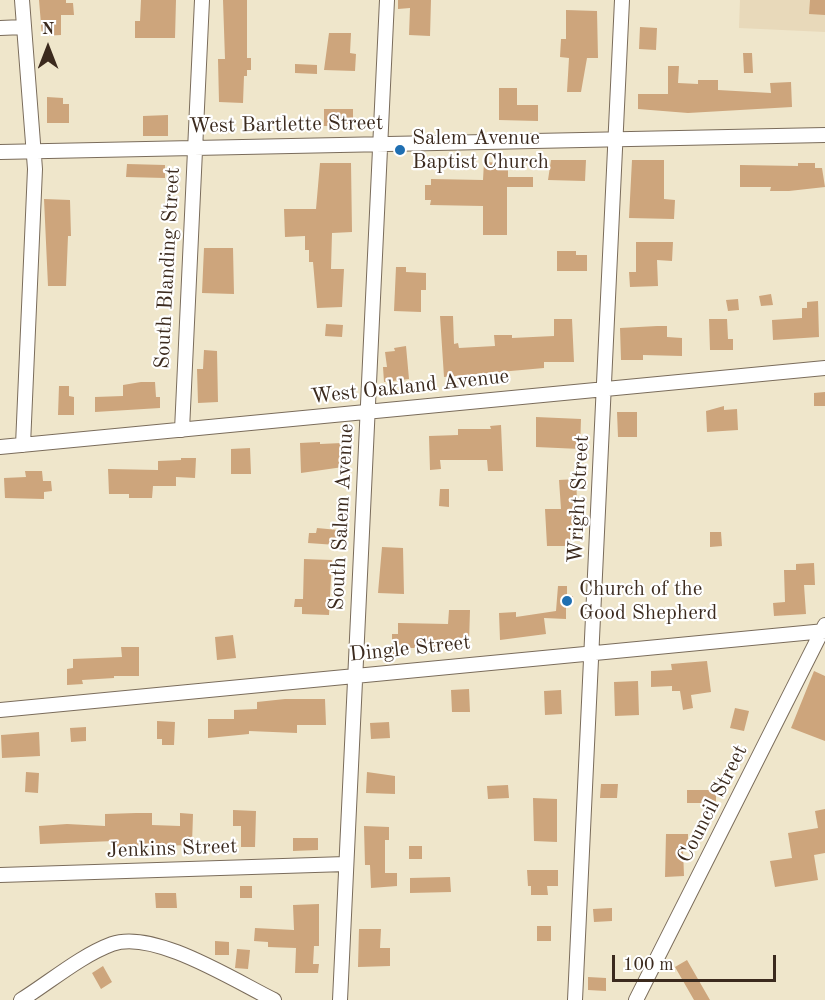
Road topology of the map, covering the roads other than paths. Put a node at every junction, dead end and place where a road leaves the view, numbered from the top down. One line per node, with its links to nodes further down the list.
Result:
1 (22, 0): 5 (street)
2 (202, 0): 10 (street, South Blanding Street)
3 (387, 0): 9 (street, South Salem Avenue)
4 (622, 0): 8 (street, Wright Street)
5 (24, 27): 6 (street); 11 (street)
6 (0, 28)
7 (825, 135): 8 (street, West Bartlette Street)
8 (616, 139): 9 (street, West Bartlette Street); 14 (street, Wright Street)
9 (380, 143): 10 (street, West Bartlette Street); 15 (street, South Salem Avenue)
10 (195, 148): 11 (street, West Bartlette Street); 16 (street, South Blanding Street)
11 (35, 151): 12 (street, West Bartlette Street); 17 (street)
12 (0, 152)
13 (825, 368): 14 (street, West Oakland Avenue)
14 (605, 388): 15 (street, West Oakland Avenue); 20 (street, Wright Street)
15 (368, 412): 16 (street, West Oakland Avenue); 21 (street, South Salem Avenue)
16 (182, 430): 17 (street, West Oakland Avenue)
17 (22, 445): 18 (street, West Oakland Avenue)
18 (0, 447)
19 (824, 629): 20 (street, Dingle Street); 29 (street, Council Street)
20 (592, 652): 21 (street, Dingle Street); 28 (street, Wright Street)
21 (356, 676): 22 (street, Dingle Street); 23 (street, South Salem Avenue)
22 (0, 710)
23 (346, 864): 24 (street, Jenkins Street); 27 (street, South Salem Avenue)
24 (0, 875)
25 (21, 1000): 26 (street)
26 (274, 1000)
27 (340, 1000)
28 (575, 1000)
29 (636, 1000)

